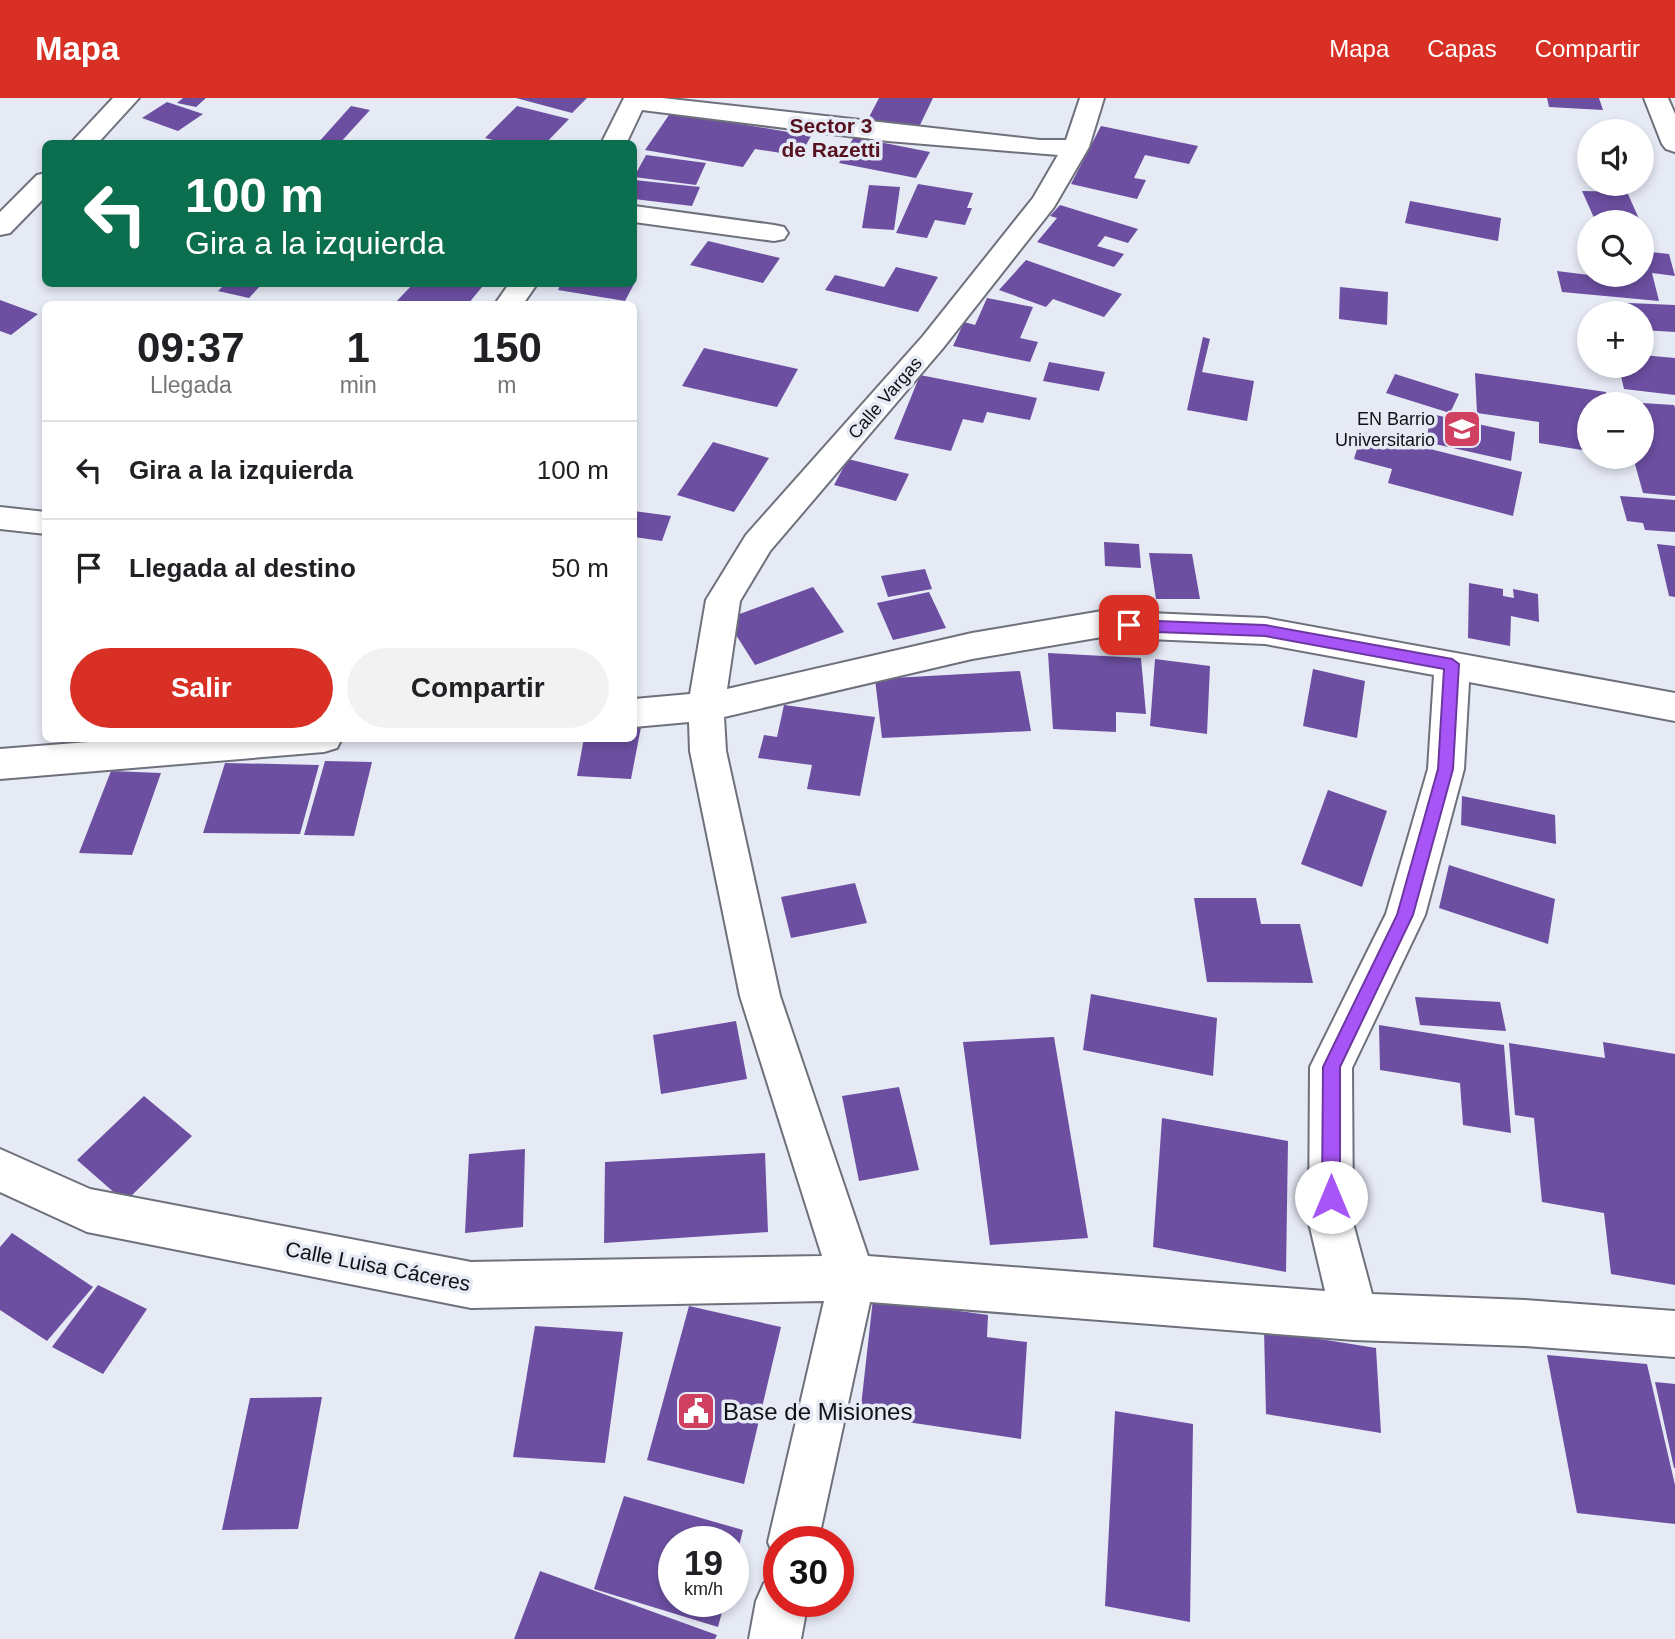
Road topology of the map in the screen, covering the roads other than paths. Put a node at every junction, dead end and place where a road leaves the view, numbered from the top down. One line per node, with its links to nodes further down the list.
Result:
1 (127, 98): 5 (street)
2 (1092, 98): 8 (street, Calle Vargas)
3 (1656, 98): 7 (street)
4 (635, 100): 6 (street); 8 (street)
5 (86, 140)
6 (615, 140)
7 (1675, 144)
8 (1076, 147): 16 (street, Calle Vargas)
9 (42, 185): 11 (street)
10 (637, 214): 12 (street)
11 (0, 227)
12 (774, 233)
13 (0, 518): 14 (street)
14 (42, 523)
15 (1452, 664): 16 (street); 17 (street); 23 (street)
16 (706, 707): 18 (street); 22 (street, Calle Vargas)
17 (1675, 708)
18 (637, 713)
19 (274, 742): 20 (street)
20 (0, 764)
21 (0, 1170): 22 (street, Calle Luisa Cáceres)
22 (852, 1278): 23 (street, Calle Luisa Cáceres); 25 (street)
23 (1354, 1317): 24 (street, Calle Luisa Cáceres)
24 (1675, 1334)
25 (797, 1526)
26 (779, 1617): 27 (street)
27 (775, 1639)

